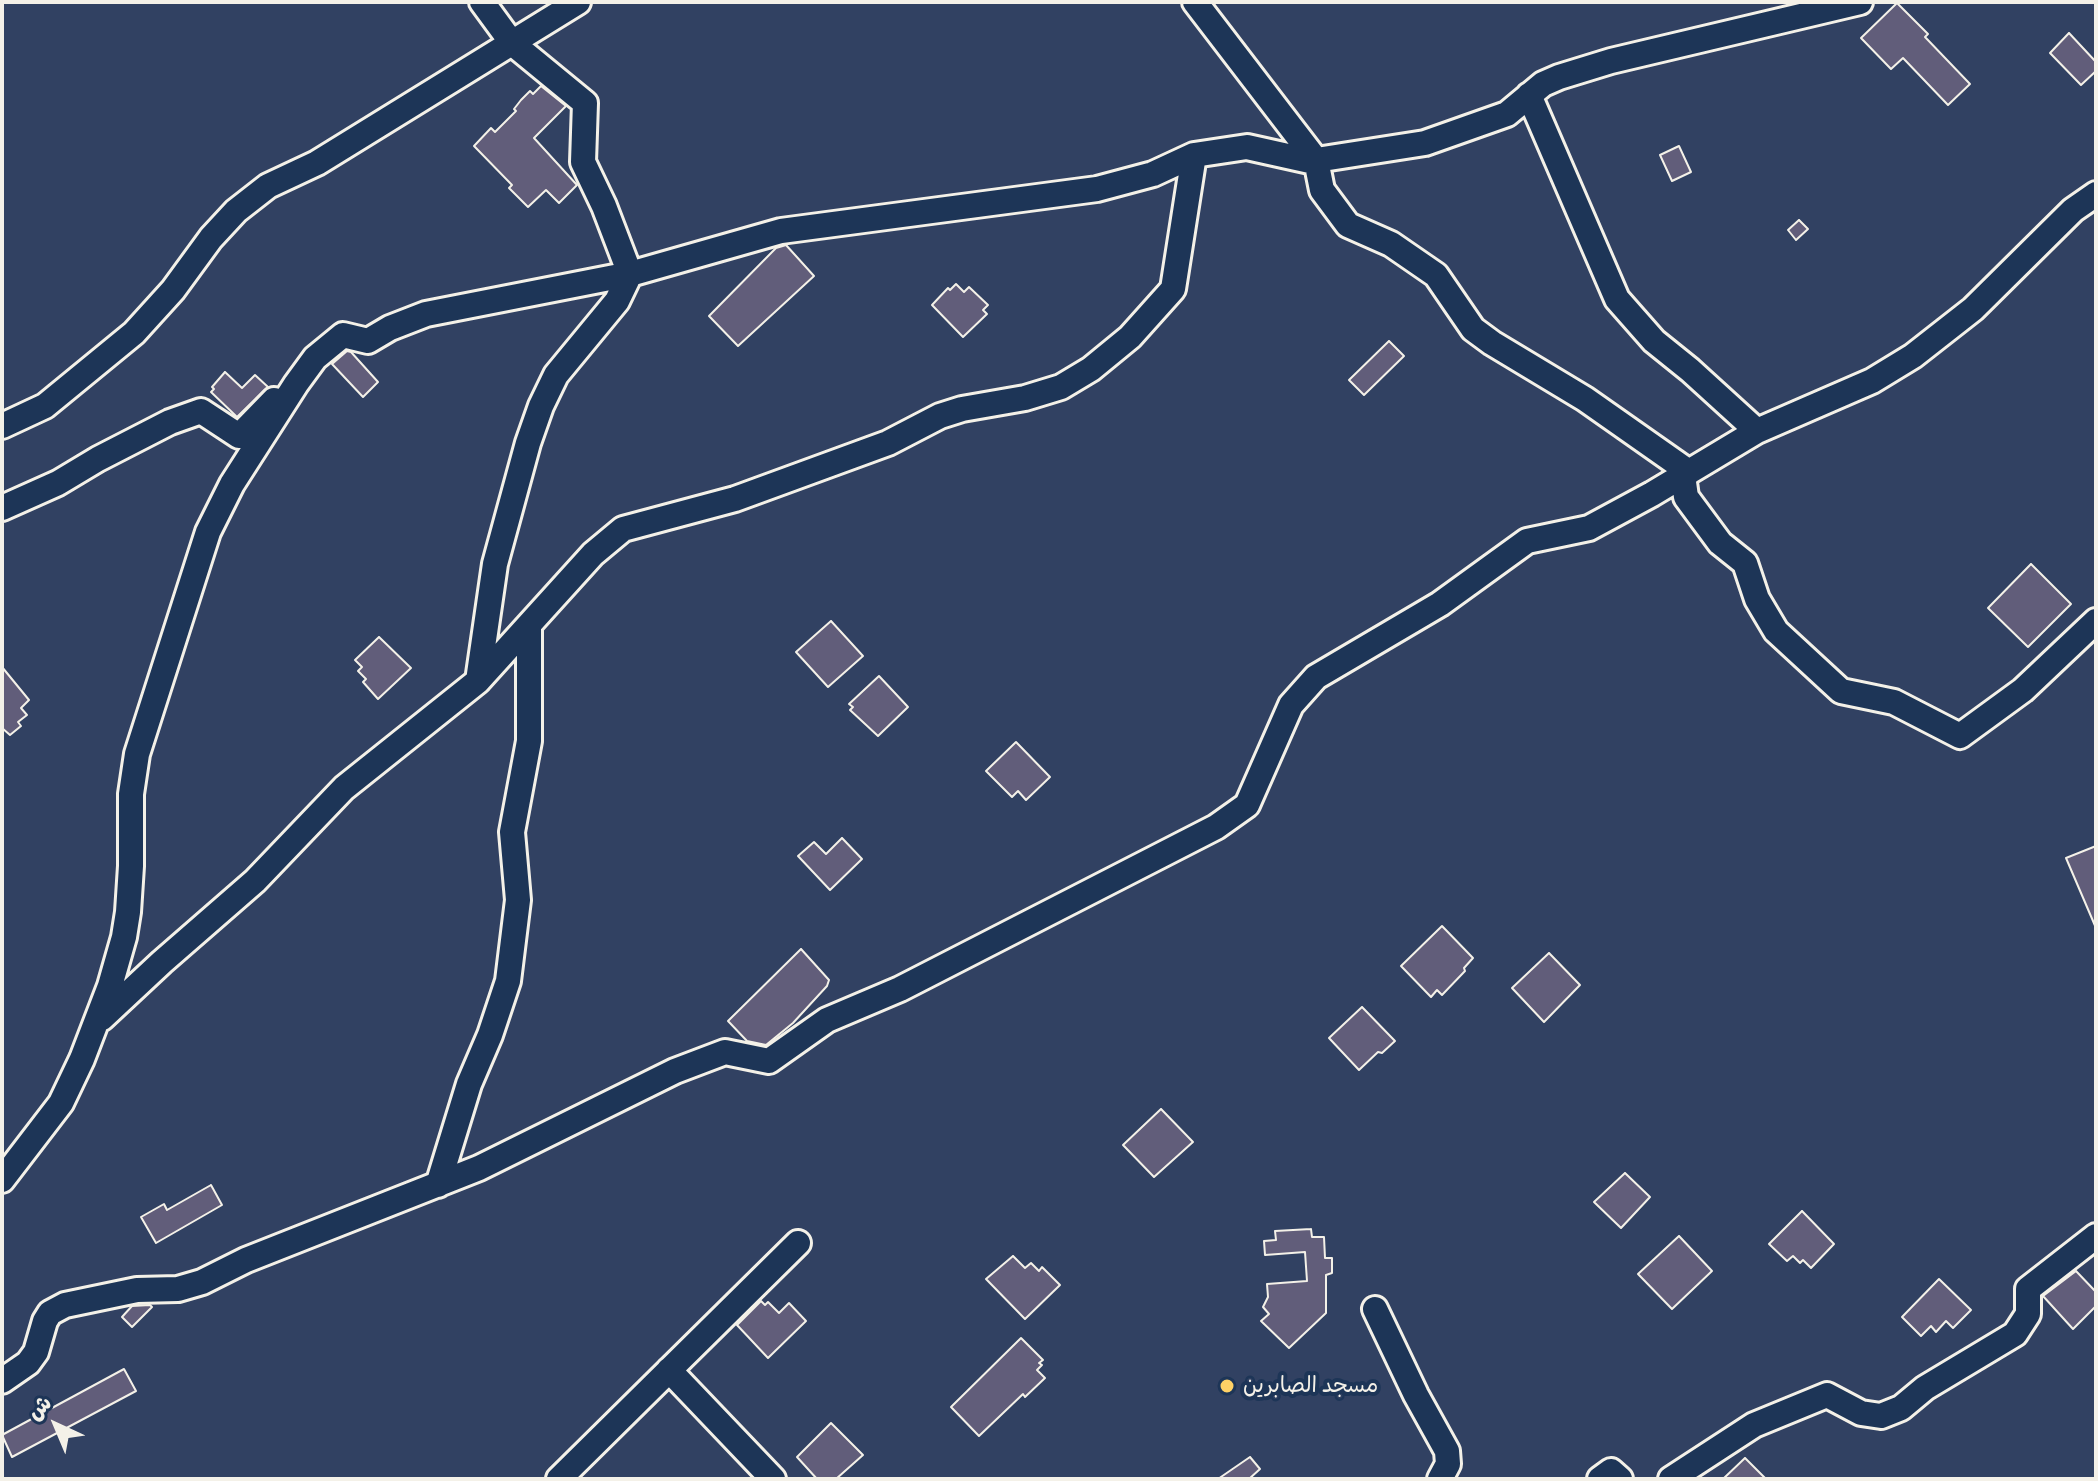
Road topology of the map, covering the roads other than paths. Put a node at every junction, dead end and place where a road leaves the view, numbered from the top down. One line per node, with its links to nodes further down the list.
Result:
1 (482, 2): 5 (street)
2 (578, 2): 5 (street)
3 (1195, 2): 8 (street)
4 (1860, 2): 6 (street)
5 (512, 43): 10 (street); 12 (street)
6 (1529, 95): 8 (street); 13 (street)
7 (1194, 155): 8 (street); 10 (street); 17 (street)
8 (1316, 160): 14 (street)
9 (2096, 194): 13 (street)
10 (630, 274): 11 (street); 18 (street)
11 (296, 384): 15 (street); 19 (street)
12 (2, 426)
13 (1757, 431): 14 (street)
14 (1686, 474): 16 (street); 21 (street)
15 (2, 508)
16 (2096, 621)
17 (529, 625): 18 (street); 21 (street)
18 (478, 681): 19 (street)
19 (95, 1025): 20 (street)
20 (2, 1180)
21 (438, 1185): 26 (street)
22 (2096, 1236): 32 (street)
23 (798, 1243): 25 (street)
24 (1375, 1309): 29 (street)
25 (669, 1370): 27 (street); 28 (street)
26 (2, 1381)
27 (559, 1479)
28 (773, 1479)
29 (1440, 1479)
30 (1600, 1479): 31 (street)
31 (1620, 1479)
32 (1671, 1479)

